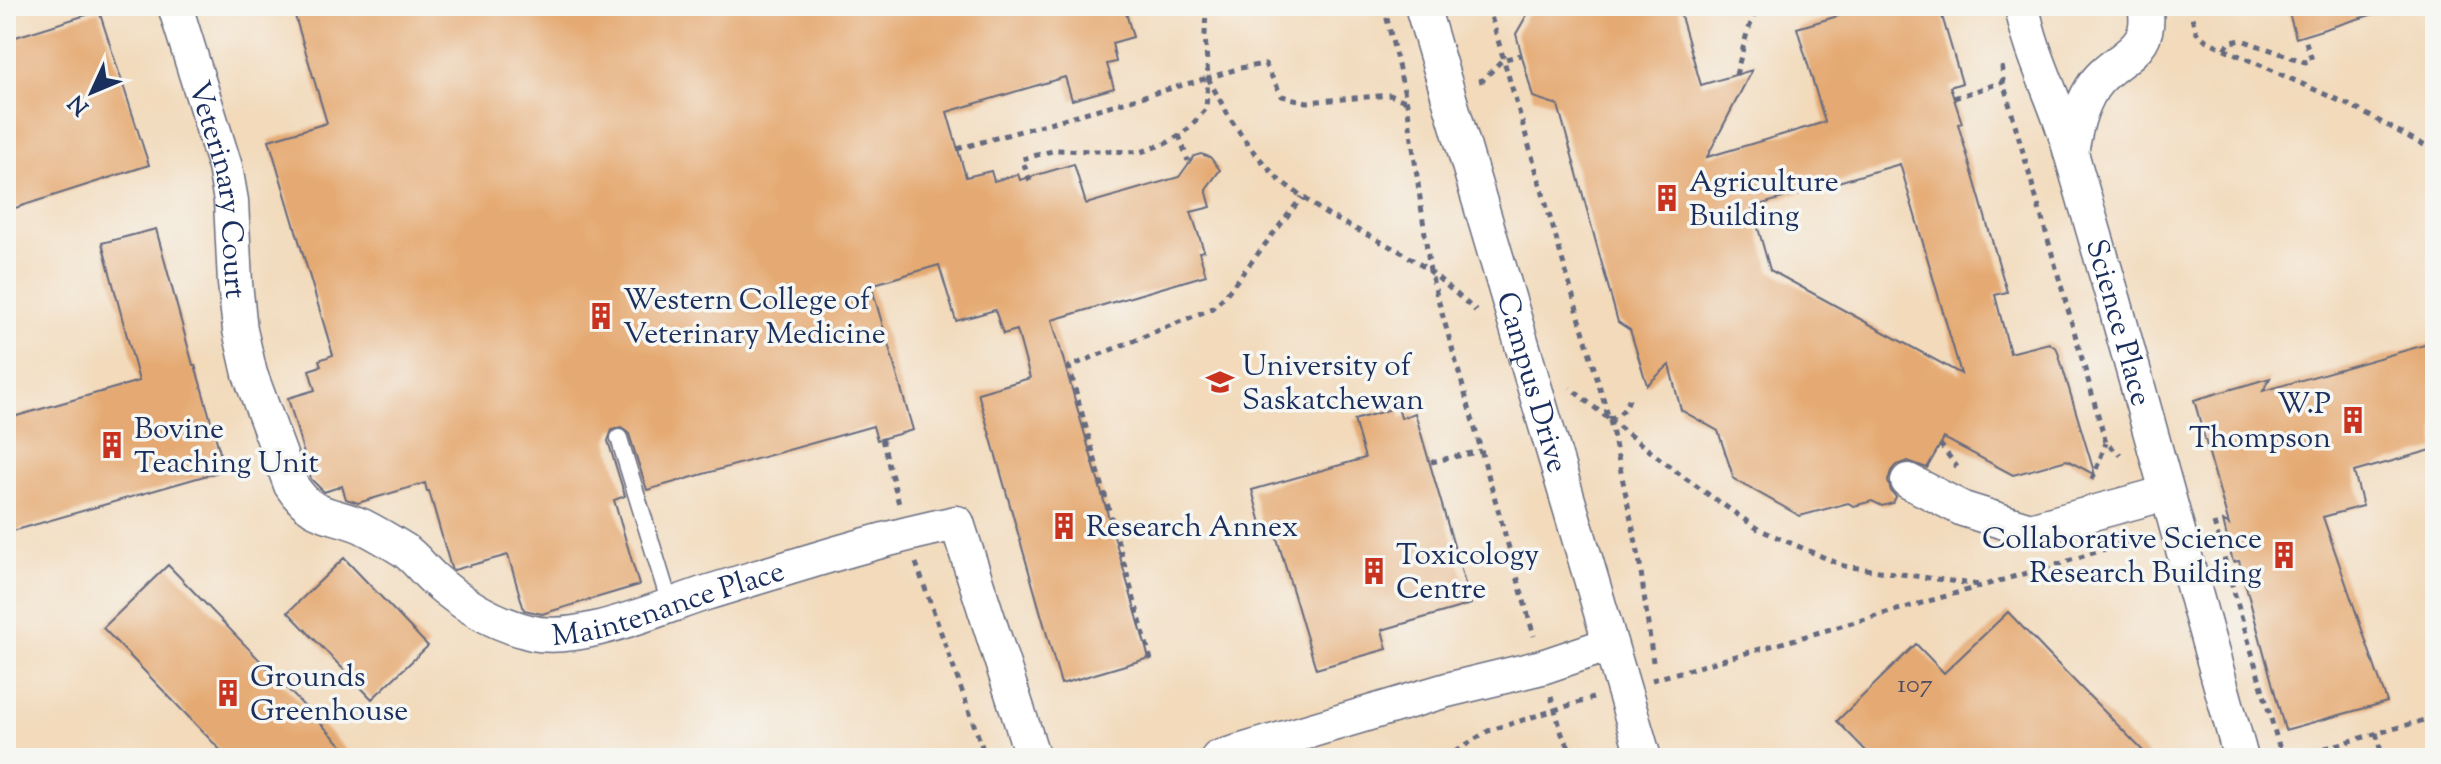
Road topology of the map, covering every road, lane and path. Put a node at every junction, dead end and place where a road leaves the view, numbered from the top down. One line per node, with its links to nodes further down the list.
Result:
1 (175, 6): 29 (street, Veterinary Court)
2 (1206, 6): 16 (path)
3 (1384, 6): 19 (path)
4 (1422, 6): 28 (street, Campus Drive)
5 (1488, 6): 31 (path)
6 (1758, 6): 15 (path)
7 (2022, 6): 13 (street, Science Place)
8 (2145, 6): 14 (street, Science Place)
9 (2189, 6): 11 (path)
10 (2304, 36): 11 (path)
11 (2225, 49): 22 (path)
12 (2002, 55): 17 (path)
13 (2041, 69): 14 (street); 23 (street, Science Place)
14 (2102, 74): 23 (street, Science Place)
15 (1736, 75)
16 (1208, 78): 19 (path); 20 (path); 21 (path); 26 (path)
17 (2003, 82): 18 (path); 37 (path)
18 (1954, 98)
19 (1407, 103): 27 (path)
20 (1179, 135): 24 (path); 25 (path)
21 (957, 149)
22 (2435, 151)
23 (2071, 153): 37 (street, Science Place)
24 (1188, 161)
25 (1030, 181)
26 (1302, 197): 27 (path); 42 (path)
27 (1430, 271): 28 (path); 34 (path)
28 (1522, 350): 31 (path); 41 (street, Campus Drive)
29 (250, 374): 40 (street, Maintenance Place)
30 (1630, 396): 31 (path)
31 (1609, 419): 39 (path); 44 (path)
32 (619, 438): 40 (lane)
33 (882, 439): 38 (path)
34 (1481, 451): 35 (path); 43 (path)
35 (1431, 462)
36 (1908, 481): 37 (street)
37 (2160, 506): 39 (path); 55 (street, Science Place); 56 (path)
38 (908, 533): 40 (street, Maintenance Place); 49 (path); 50 (street, Maintenance Place)
39 (1981, 585): 44 (path)
40 (670, 604)
41 (1610, 644): 43 (street); 44 (street, Campus Drive)
42 (1151, 660)
43 (1542, 667): 45 (path); 51 (street)
44 (1639, 684): 45 (path); 54 (street, Campus Drive)
45 (1555, 711): 52 (path); 53 (path)
46 (2435, 717): 47 (path)
47 (2376, 733): 48 (path); 57 (path)
48 (2382, 756)
49 (986, 758)
50 (1033, 758)
51 (1218, 758)
52 (1445, 758)
53 (1575, 758)
54 (1644, 758)
55 (2241, 758)
56 (2274, 758)
57 (2290, 758)

